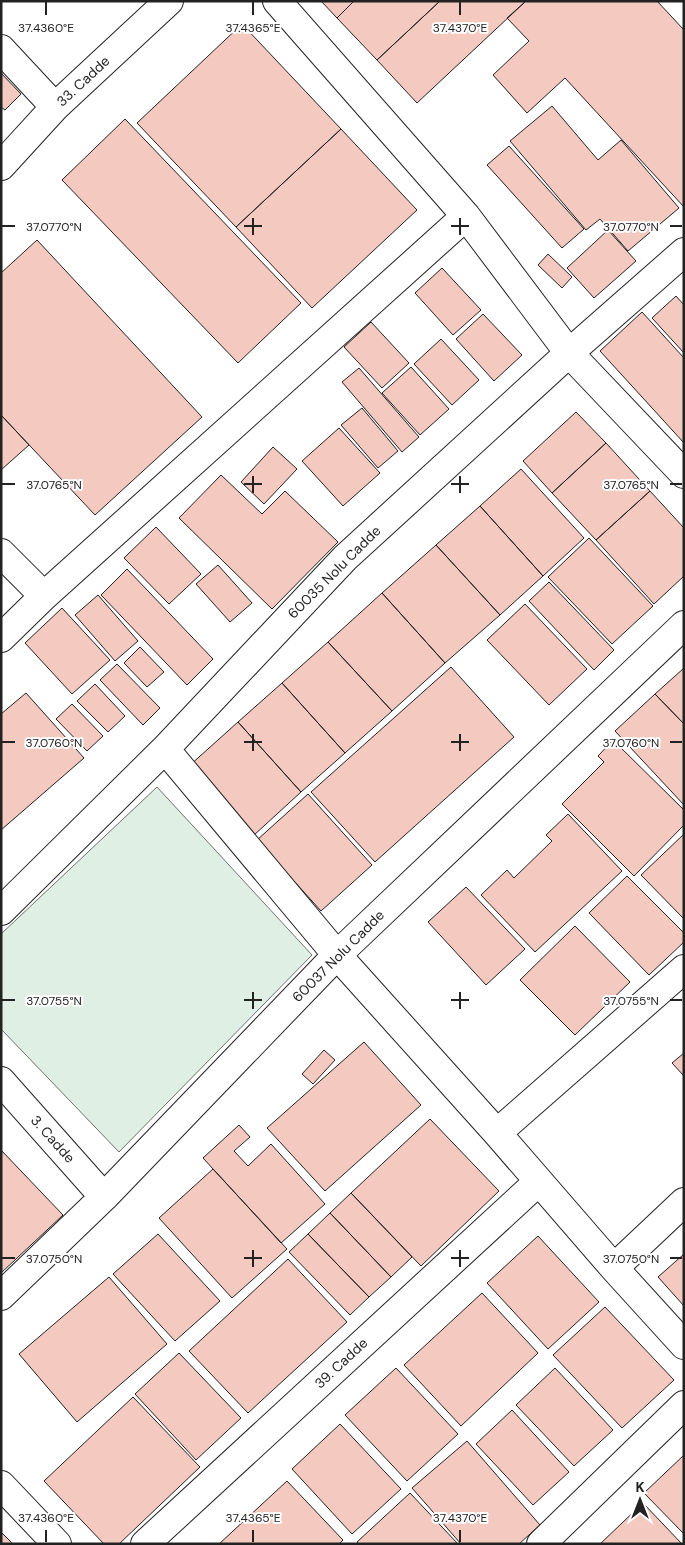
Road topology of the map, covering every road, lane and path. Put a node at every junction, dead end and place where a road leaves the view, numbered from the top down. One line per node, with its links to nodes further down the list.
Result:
1 (169, 1): 4 (street, 33. Cadde)
2 (277, 1): 6 (street)
3 (1, 49): 4 (street)
4 (55, 106): 5 (street, 33. Cadde)
5 (1, 166)
6 (466, 216): 8 (street); 11 (street)
7 (682, 258): 8 (street, 60035 Nolu Cadde)
8 (569, 353): 9 (street); 14 (street, 60035 Nolu Cadde)
9 (684, 474)
10 (1, 553): 11 (street)
11 (44, 596): 13 (street)
12 (684, 625): 16 (street, 60037 Nolu Cadde)
13 (1, 638)
14 (165, 749): 15 (street, 60035 Nolu Cadde); 16 (street)
15 (1, 910)
16 (337, 955): 19 (street); 21 (street, 60037 Nolu Cadde)
17 (684, 969): 19 (street)
18 (1, 1081): 21 (street, 3. Cadde)
19 (497, 1132): 20 (street)
20 (538, 1182): 23 (street); 29 (street, 39. Cadde)
21 (104, 1196): 24 (street, 60037 Nolu Cadde)
22 (684, 1202): 23 (street)
23 (614, 1268): 25 (street)
24 (1, 1296)
25 (684, 1346)
26 (684, 1405): 30 (street)
27 (1, 1485): 28 (street)
28 (57, 1544)
29 (145, 1544)
30 (541, 1544)

